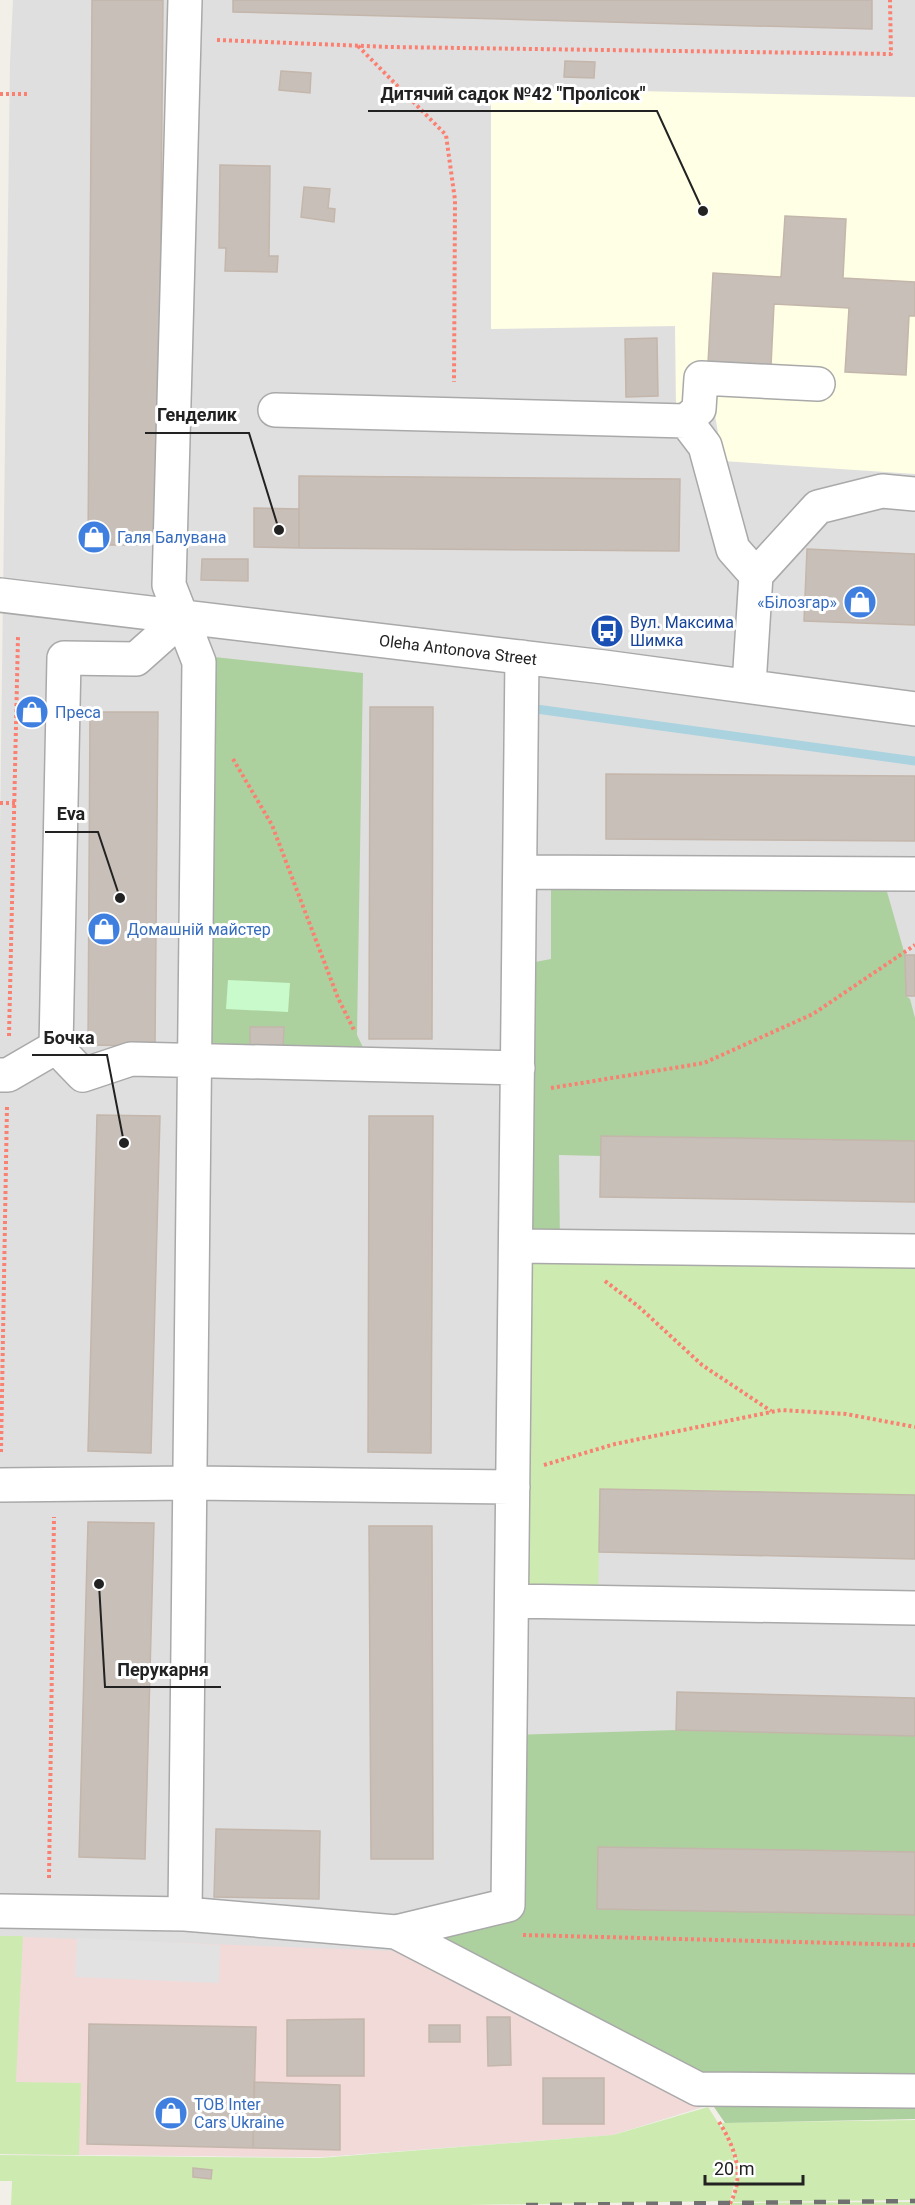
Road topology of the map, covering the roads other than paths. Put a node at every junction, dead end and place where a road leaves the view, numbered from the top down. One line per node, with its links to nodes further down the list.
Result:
1 (185, 0): 8 (street)
2 (818, 384): 4 (street)
3 (275, 410): 4 (street)
4 (686, 421): 6 (street)
5 (915, 494): 6 (street)
6 (756, 575): 10 (street)
7 (0, 595): 8 (street, Oleha Antonova Street)
8 (182, 618): 9 (street, Oleha Antonova Street); 14 (street); 15 (street)
9 (522, 657): 10 (street, Oleha Antonova Street); 12 (street)
10 (749, 686): 11 (street, Oleha Antonova Street)
11 (915, 709)
12 (520, 872): 13 (street); 17 (street)
13 (915, 874)
14 (56, 1047): 15 (street); 16 (street)
15 (194, 1060): 17 (street); 20 (street)
16 (0, 1075)
17 (517, 1081): 18 (street)
18 (516, 1245): 19 (street); 22 (street)
19 (915, 1251)
20 (190, 1483): 21 (street); 22 (street); 26 (street)
21 (0, 1485)
22 (513, 1487): 23 (street)
23 (512, 1601): 24 (street); 27 (street)
24 (915, 1608)
25 (0, 1911): 26 (street)
26 (185, 1914): 27 (street)
27 (396, 1932): 28 (street)
28 (915, 2091)

